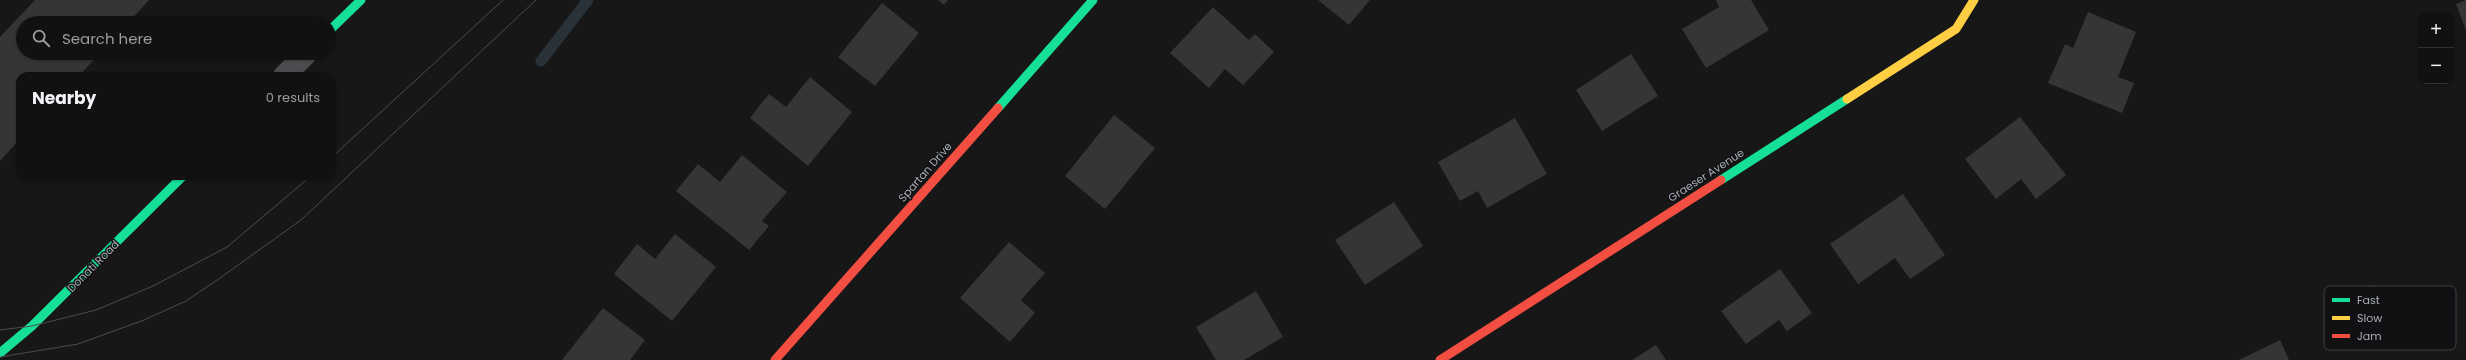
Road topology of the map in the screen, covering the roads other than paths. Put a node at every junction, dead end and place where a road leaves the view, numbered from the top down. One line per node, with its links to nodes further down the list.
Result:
1 (361, 0): 4 (street)
2 (1093, 0): 9 (street, Spartan Drive)
3 (1974, 0): 10 (street, Graeser Avenue)
4 (336, 24)
5 (300, 60): 6 (street)
6 (288, 72)
7 (180, 180): 8 (street, Donati Road)
8 (0, 353)
9 (775, 360)
10 (1440, 360)

